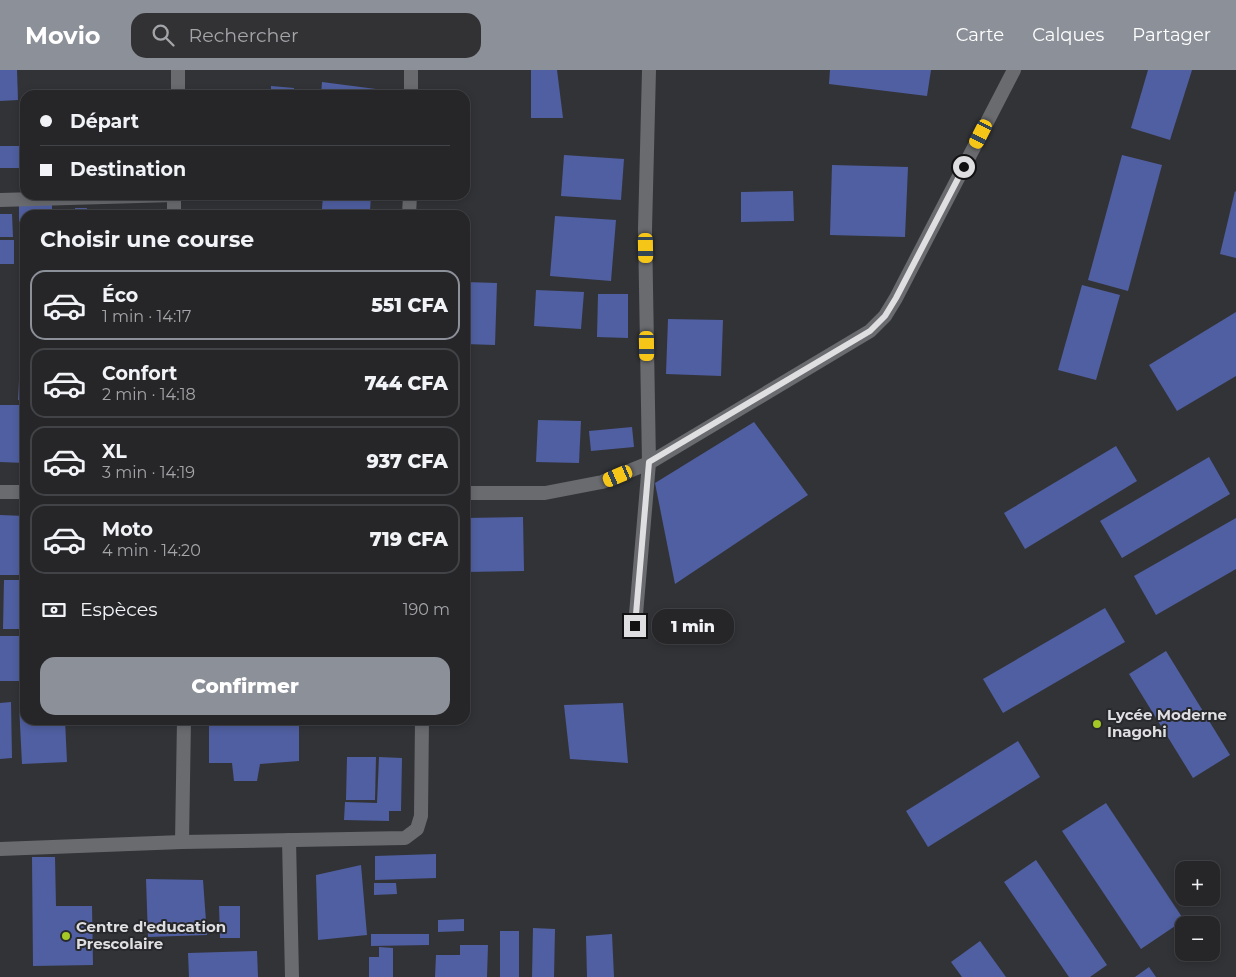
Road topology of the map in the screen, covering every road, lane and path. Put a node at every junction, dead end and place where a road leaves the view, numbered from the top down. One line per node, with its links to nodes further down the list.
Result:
1 (178, 70): 5 (street)
2 (411, 70): 6 (street)
3 (649, 70): 9 (street)
4 (1014, 70): 9 (street)
5 (178, 90)
6 (411, 90)
7 (20, 199): 8 (street)
8 (0, 200)
9 (649, 462): 12 (street); 13 (street)
10 (0, 492): 11 (street)
11 (20, 492)
12 (470, 493)
13 (635, 626)
14 (184, 725): 17 (street)
15 (422, 725): 16 (street)
16 (289, 840): 17 (street); 19 (street)
17 (182, 842): 18 (street)
18 (0, 849)
19 (292, 977)

